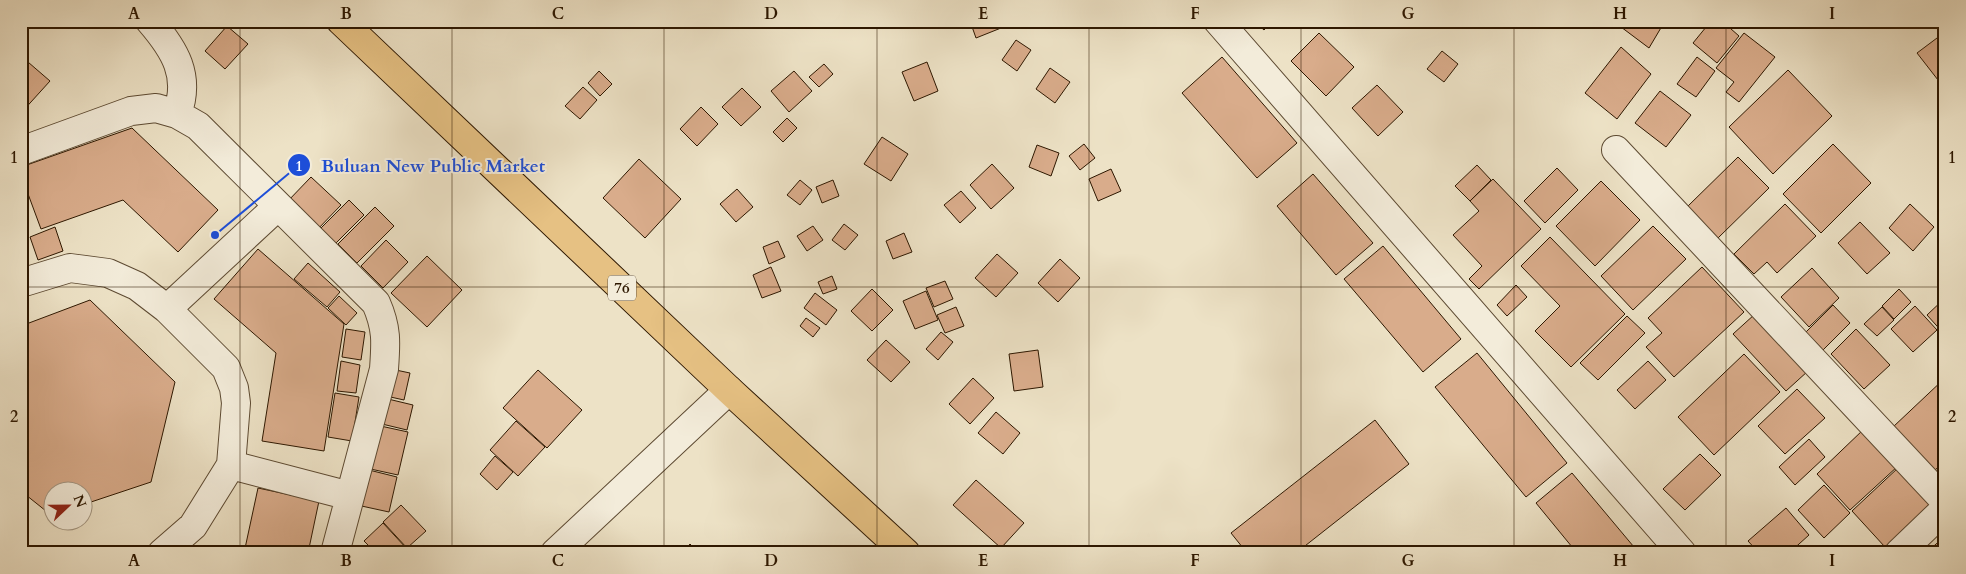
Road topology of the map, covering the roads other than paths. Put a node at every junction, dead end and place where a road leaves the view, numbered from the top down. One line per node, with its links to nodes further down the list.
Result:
1 (150, 21): 4 (street)
2 (341, 21): 10 (highway, 76)
3 (1218, 21): 19 (street)
4 (177, 114): 6 (street); 7 (street)
5 (1616, 150): 13 (street)
6 (21, 151)
7 (278, 206): 9 (street); 12 (street)
8 (24, 274): 9 (street)
9 (167, 309): 11 (street)
10 (729, 390): 17 (street); 18 (highway, 76)
11 (231, 465): 12 (street); 15 (street)
12 (350, 496): 16 (street)
13 (1945, 501)
14 (1945, 509): 20 (street)
15 (162, 553)
16 (335, 553)
17 (555, 553)
18 (906, 553)
19 (1682, 553)
20 (1899, 553)

